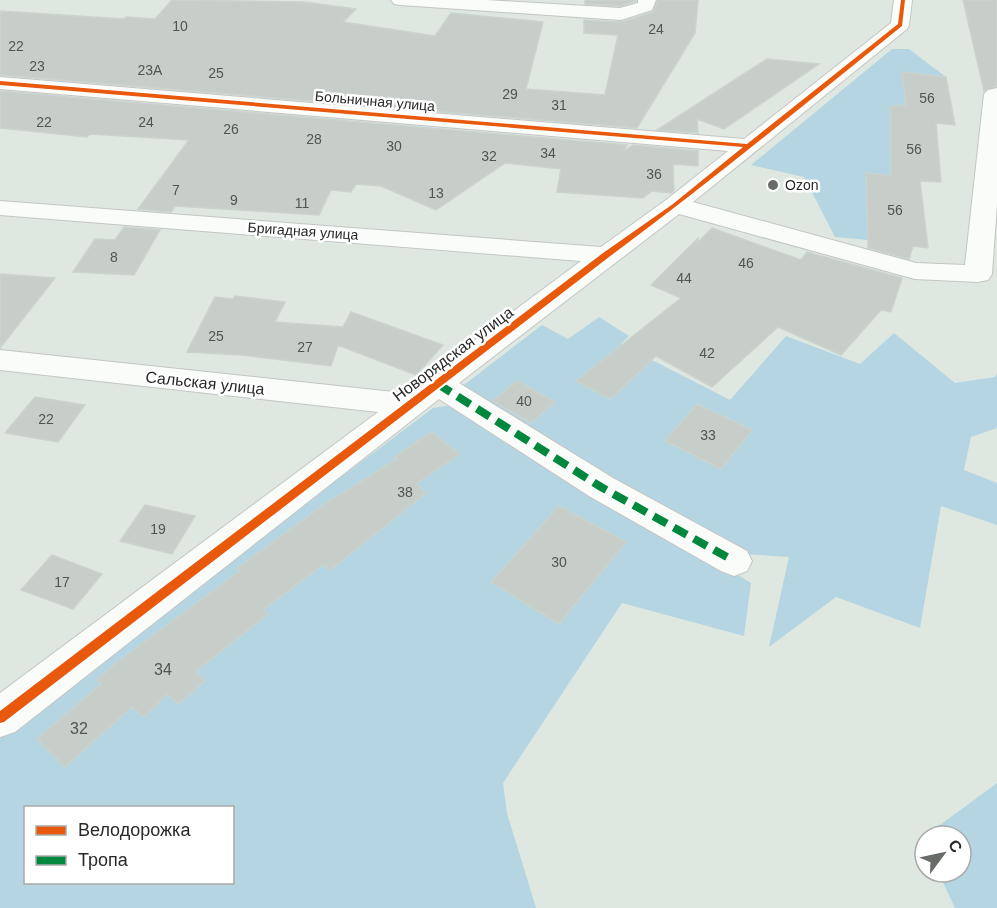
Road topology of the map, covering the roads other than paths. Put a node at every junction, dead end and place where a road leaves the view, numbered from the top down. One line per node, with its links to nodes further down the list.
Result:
1 (400, 0): 2 (street)
2 (647, 0)
3 (903, 0): 6 (street, Новорядская улица)
4 (0, 83): 6 (street, Больничная улица)
5 (996, 94): 10 (street)
6 (748, 146): 7 (street, Новорядская улица)
7 (675, 205): 9 (street, Новорядская улица); 10 (street)
8 (0, 207): 9 (street, Бригадная улица)
9 (606, 255): 12 (street, Новорядская улица)
10 (987, 271)
11 (0, 360): 13 (street, Сальская улица)
12 (438, 384): 13 (street, Новорядская улица); 14 (street)
13 (410, 405): 15 (street, Новорядская улица)
14 (734, 561)
15 (0, 718)

